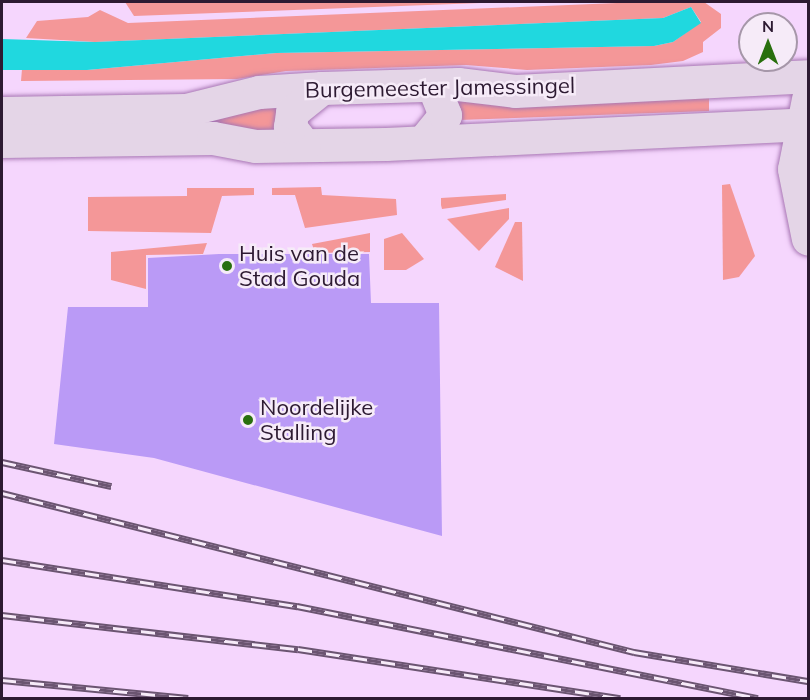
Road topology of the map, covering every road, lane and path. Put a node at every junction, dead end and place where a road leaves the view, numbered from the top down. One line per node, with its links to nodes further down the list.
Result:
1 (808, 76): 2 (main road, Burgemeester Jamessingel)
2 (433, 86): 3 (main road, Burgemeester Jamessingel); 7 (main road)
3 (322, 88): 4 (main road, Burgemeester Jamessingel); 8 (main road)
4 (2, 113)
5 (806, 116): 7 (main road); 9 (main road)
6 (2, 141): 8 (main road)
7 (423, 142): 8 (main road)
8 (304, 145)
9 (808, 238)

